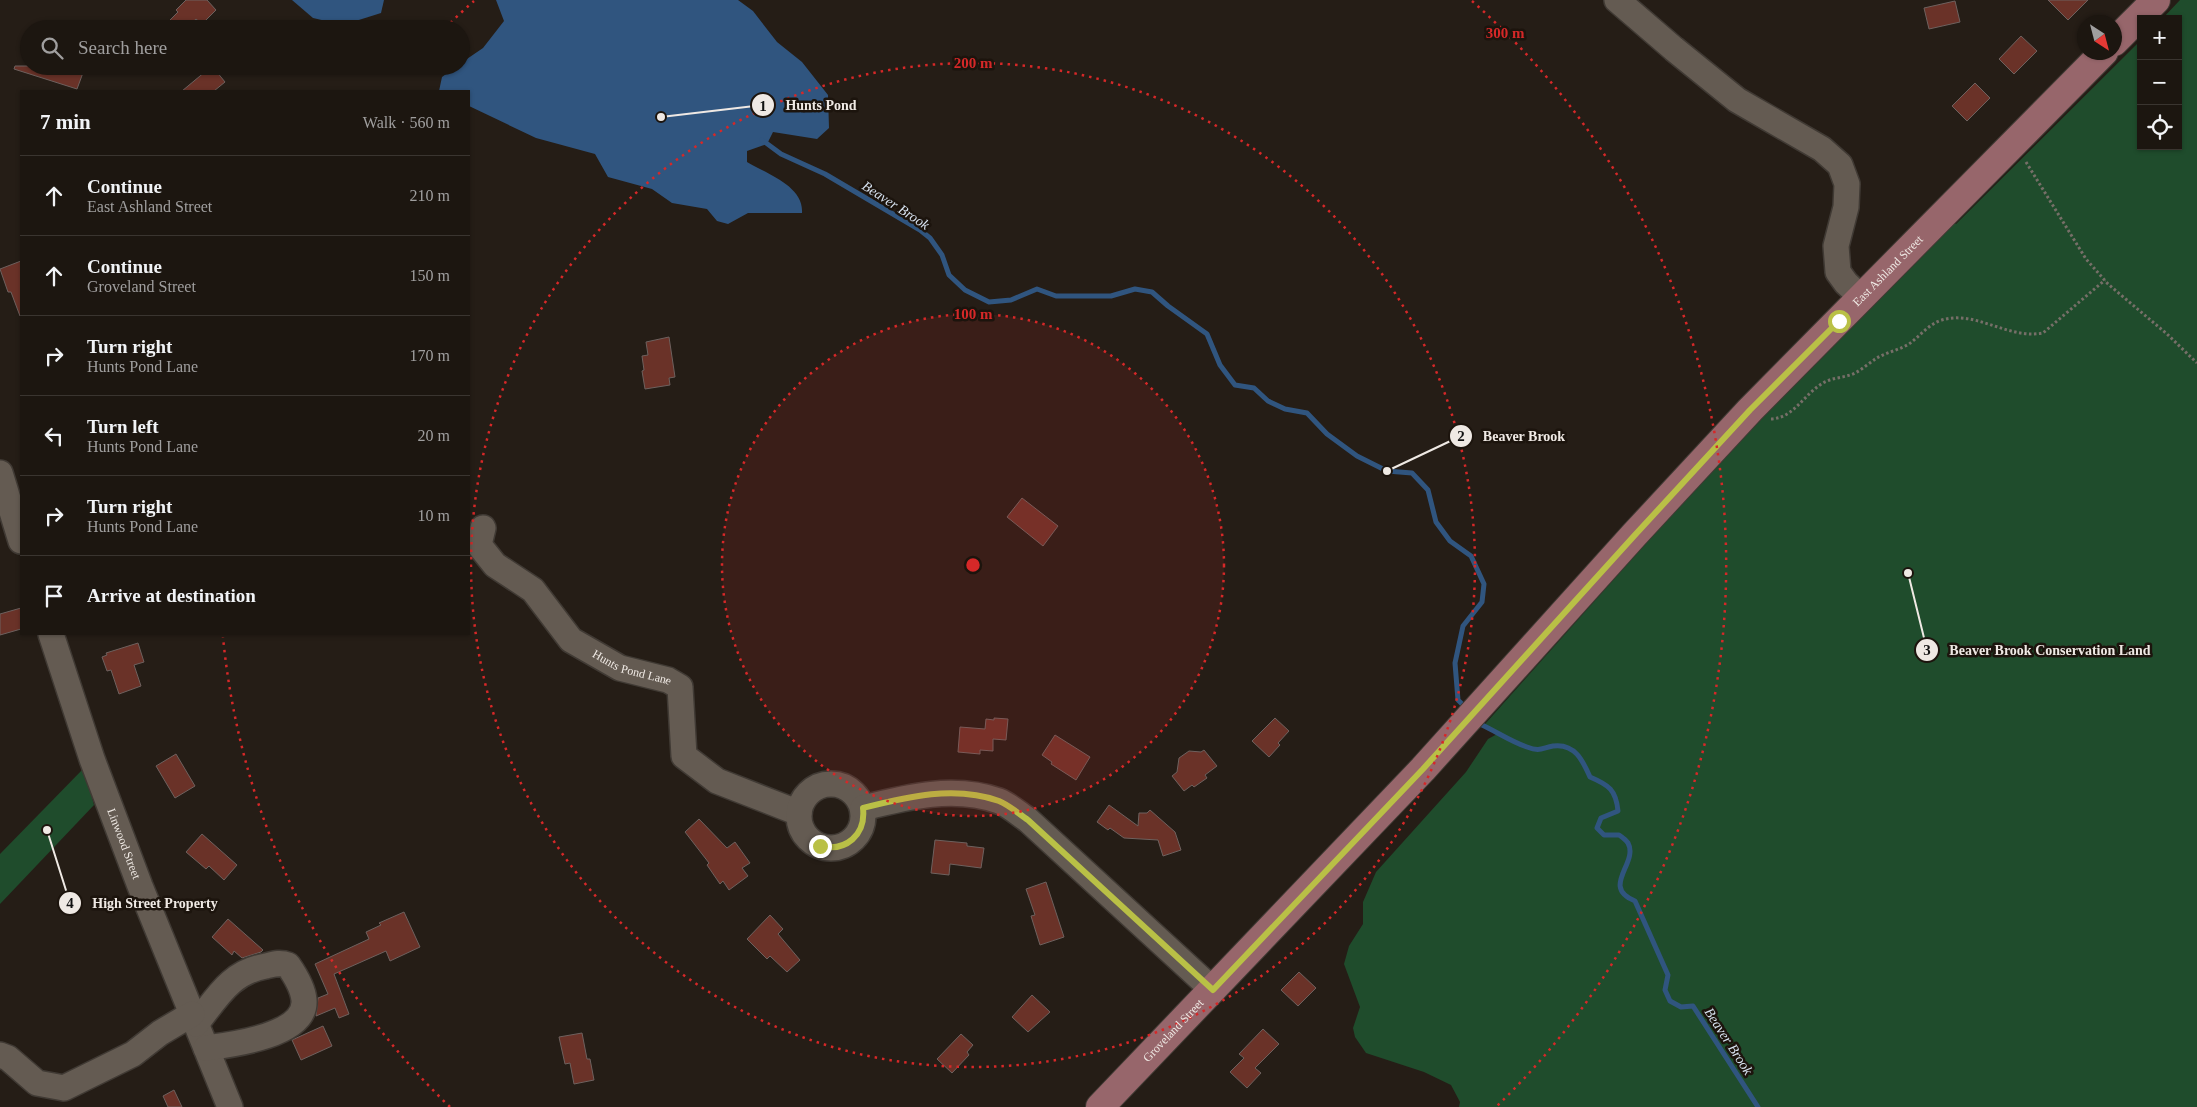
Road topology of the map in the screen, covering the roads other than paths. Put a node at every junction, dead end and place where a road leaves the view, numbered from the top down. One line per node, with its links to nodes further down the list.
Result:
1 (1617, 0): 5 (street)
2 (2156, 0): 3 (main road)
3 (2122, 34)
4 (2096, 60): 5 (main road, East Ashland Street)
5 (1862, 298): 10 (main road, East Ashland Street)
6 (0, 474): 8 (street)
7 (483, 528): 12 (street, Hunts Pond Lane)
8 (20, 538)
9 (51, 635): 14 (street, Linwood Street)
10 (1471, 715): 13 (main road, Groveland Street)
11 (863, 808): 12 (street); 12 (street); 13 (street)
12 (799, 814)
13 (1213, 990): 18 (main road, Groveland Street)
14 (194, 1019): 15 (street, Linwood Street); 15 (street); 16 (street)
15 (206, 1048): 17 (street, Linwood Street)
16 (0, 1055)
17 (230, 1107)
18 (1100, 1107)

